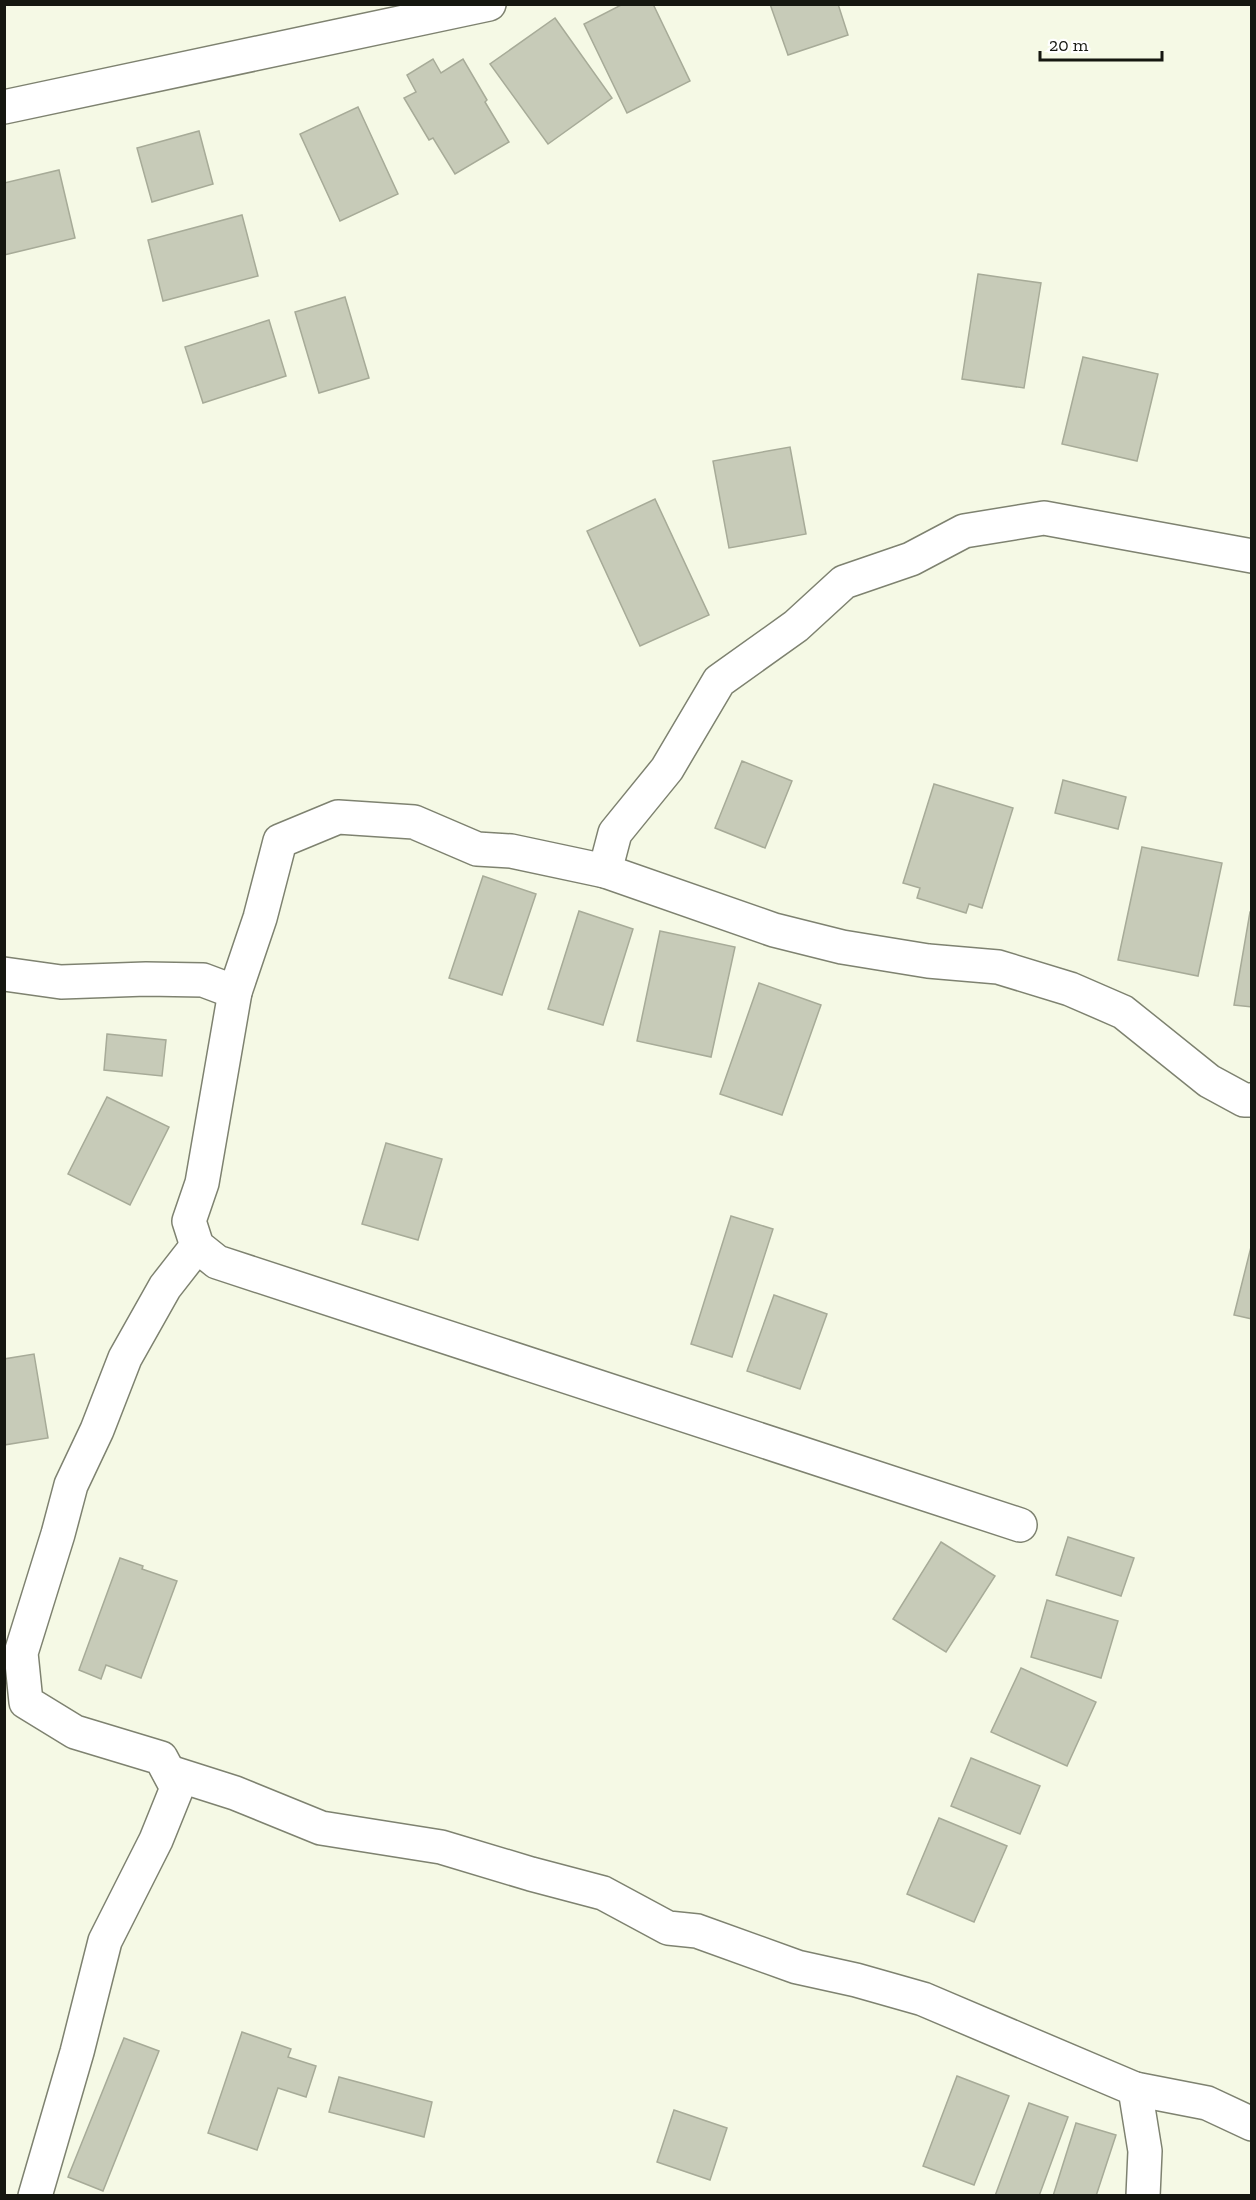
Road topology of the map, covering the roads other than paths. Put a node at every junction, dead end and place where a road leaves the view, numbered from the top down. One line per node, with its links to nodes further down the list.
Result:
1 (489, 4): 2 (street)
2 (4, 107)
3 (1251, 556): 4 (street)
4 (605, 871): 6 (street); 7 (street)
5 (4, 974): 6 (street)
6 (235, 992): 8 (street)
7 (1251, 1100)
8 (196, 1246): 9 (street); 10 (street)
9 (1020, 1525)
10 (169, 1772): 11 (street); 13 (street)
11 (1136, 2089): 12 (street); 14 (street)
12 (1251, 2124)
13 (35, 2196)
14 (1143, 2196)

